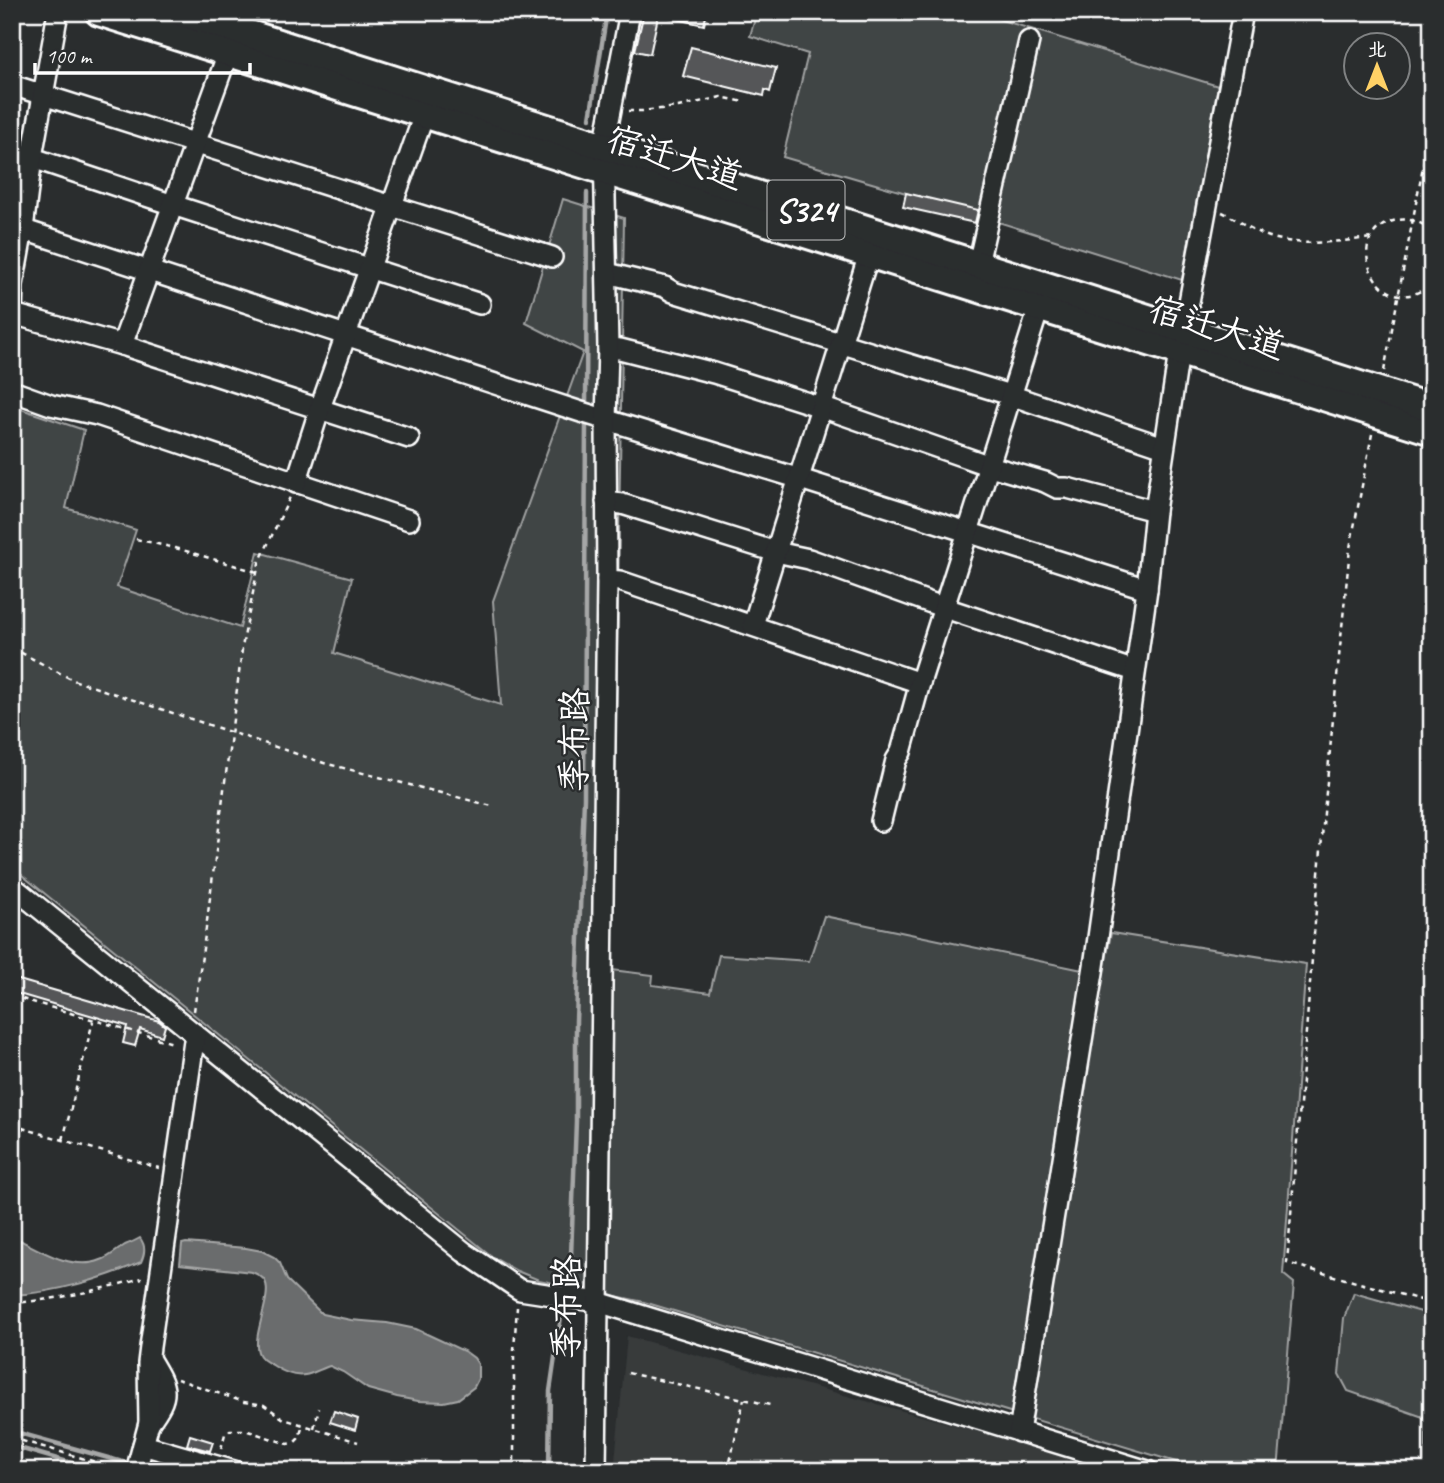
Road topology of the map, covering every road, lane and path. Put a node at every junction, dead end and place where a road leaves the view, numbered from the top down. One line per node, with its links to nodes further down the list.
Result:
1 (58, 12): 9 (street)
2 (99, 12): 7 (main road, 宿迁大道 / S324)
3 (180, 12): 17 (main road, 宿迁大道 / S324)
4 (630, 12): 11 (street, 季布路)
5 (1243, 12): 18 (street)
6 (1029, 41): 27 (street)
7 (228, 53): 12 (main road, 宿迁大道 / S324); 14 (street)
8 (12, 85): 9 (street)
9 (43, 94): 14 (street); 16 (street)
10 (744, 102): 11 (path)
11 (611, 110): 17 (street, 季布路)
12 (424, 115): 17 (main road, 宿迁大道 / S324); 20 (street)
13 (1432, 119): 21 (path)
14 (195, 143): 19 (street); 20 (street)
15 (12, 151): 16 (street)
16 (32, 157): 19 (street); 22 (street)
17 (604, 159): 25 (main road, 宿迁大道 / S324); 27 (main road, 宿迁大道 / S324); 30 (street, 季布路)
18 (1207, 204): 24 (path); 39 (street)
19 (173, 205): 28 (street); 29 (street)
20 (392, 206): 26 (street); 28 (street)
21 (1413, 220): 23 (path); 24 (path); 33 (path)
22 (17, 228): 29 (street); 37 (street)
23 (1432, 231)
24 (1372, 238): 33 (path)
25 (869, 254): 36 (main road, 宿迁大道 / S324); 40 (street)
26 (552, 257)
27 (978, 264): 39 (main road, 宿迁大道 / S324)
28 (371, 268): 35 (street); 38 (street)
29 (149, 272): 38 (street); 41 (street)
30 (607, 273): 40 (street); 42 (street, 季布路)
31 (1432, 283): 32 (path)
32 (1423, 290): 33 (path); 34 (path)
33 (1399, 294): 45 (path)
34 (1432, 297)
35 (480, 304)
36 (1039, 308): 39 (main road, 宿迁大道 / S324); 44 (street)
37 (13, 315): 41 (street)
38 (346, 336): 47 (street); 49 (street)
39 (1181, 340): 45 (main road, 宿迁大道 / S324); 52 (street)
40 (840, 343): 44 (street); 46 (street)
41 (122, 345): 47 (street)
42 (608, 348): 46 (street); 49 (street, 季布路)
43 (12, 391): 55 (street)
44 (1010, 396): 52 (street); 53 (street)
45 (1378, 403): 48 (main road, 宿迁大道 / S324); 50 (main road, 宿迁大道 / S324); 85 (path)
46 (821, 407): 53 (street); 54 (street)
47 (320, 408): 51 (street); 55 (street)
48 (1432, 408)
49 (593, 416): 54 (street); 56 (street, 季布路)
50 (1432, 431)
51 (410, 438)
52 (1164, 447): 57 (street)
53 (990, 466): 57 (street); 59 (street)
54 (797, 478): 59 (street); 61 (street)
55 (296, 483): 58 (street); 62 (path)
56 (606, 502): 61 (street); 63 (street, 季布路)
57 (1155, 512): 64 (street)
58 (410, 520)
59 (967, 533): 64 (street); 65 (street)
60 (136, 539): 62 (path)
61 (776, 552): 65 (street); 66 (street)
62 (257, 572): 70 (path)
63 (607, 580): 66 (street); 84 (street, 季布路)
64 (1147, 589): 68 (street)
65 (945, 608): 68 (street); 69 (street)
66 (752, 625): 69 (street)
67 (12, 648): 70 (path)
68 (1136, 671): 93 (street)
69 (920, 683): 72 (street)
70 (231, 731): 71 (path); 76 (path)
71 (492, 806)
72 (881, 821)
73 (12, 886): 76 (street)
74 (12, 996): 75 (path)
75 (93, 1021): 77 (path); 79 (path)
76 (193, 1033): 80 (street); 82 (street)
77 (173, 1043)
78 (12, 1125): 79 (path)
79 (63, 1140): 80 (path)
80 (175, 1173): 86 (street)
81 (142, 1278): 83 (path)
82 (520, 1290): 84 (street); 100 (path)
83 (12, 1303)
84 (598, 1303): 93 (street); 101 (street, 季布路)
85 (1432, 1303)
86 (153, 1366): 91 (path); 96 (street)
87 (628, 1373): 88 (path)
88 (745, 1398): 89 (path); 102 (path)
89 (770, 1405)
90 (319, 1408): 92 (path)
91 (303, 1424): 92 (path); 97 (path)
92 (314, 1428): 95 (path)
93 (1019, 1432): 103 (street)
94 (12, 1437): 98 (path)
95 (358, 1442)
96 (143, 1445): 97 (street); 99 (street)
97 (225, 1468)
98 (127, 1471)
99 (136, 1471)
100 (514, 1471)
101 (596, 1471)
102 (728, 1471)
103 (1148, 1471)

